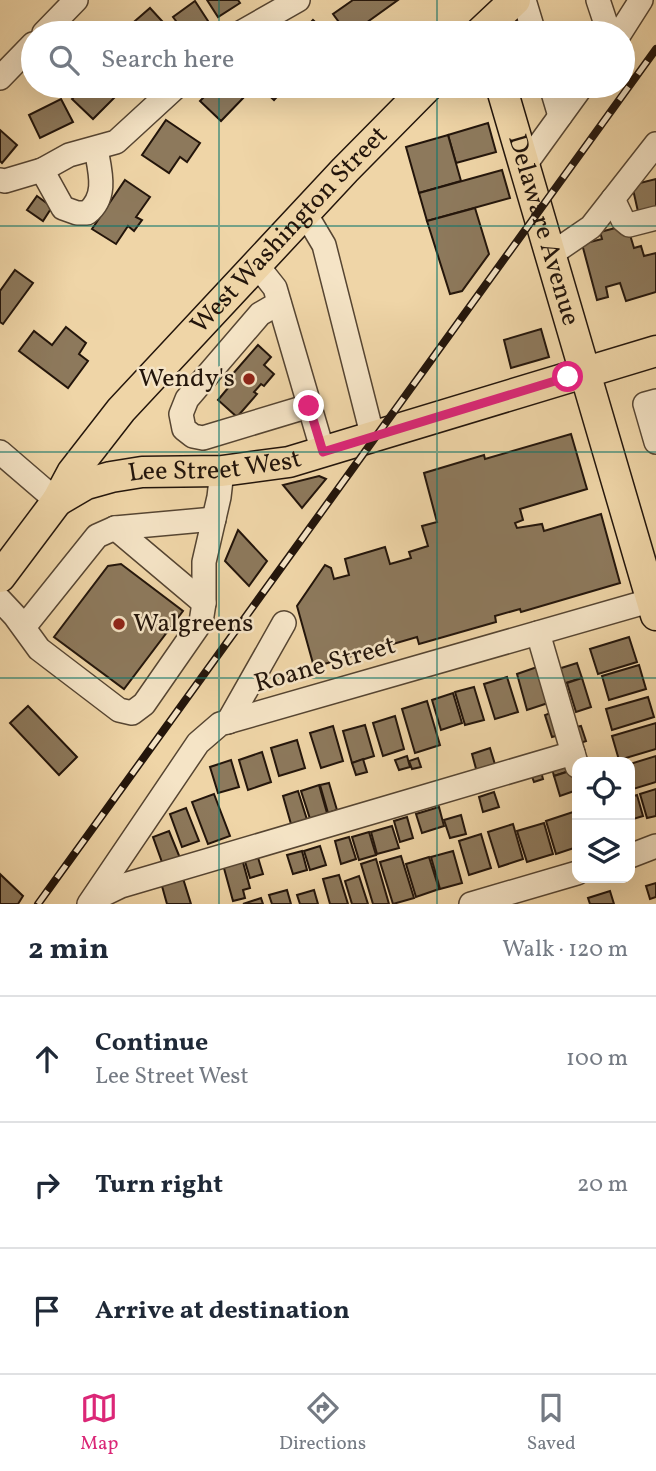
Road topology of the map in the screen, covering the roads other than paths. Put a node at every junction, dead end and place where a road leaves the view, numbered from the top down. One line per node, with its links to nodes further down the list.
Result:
1 (76, 0): 7 (street)
2 (298, 0): 8 (street)
3 (515, 0): 9 (main road)
4 (524, 0): 10 (street)
5 (598, 0): 11 (street)
6 (640, 0): 12 (street)
7 (56, 21)
8 (261, 21)
9 (493, 21)
10 (530, 21)
11 (605, 21)
12 (627, 21)
13 (21, 56): 14 (street)
14 (0, 78)
15 (164, 98): 22 (street)
16 (416, 98): 27 (main road, West Washington Street)
17 (504, 98): 23 (main road, Delaware Avenue)
18 (555, 98): 20 (street)
19 (573, 98): 20 (street)
20 (560, 116): 23 (street)
21 (656, 144): 26 (street)
22 (96, 149): 24 (street); 24 (street)
23 (524, 166): 29 (main road, Delaware Avenue)
24 (42, 170): 25 (street)
25 (0, 180)
26 (613, 199): 28 (street); 29 (street)
27 (304, 213): 30 (main road, West Washington Street); 37 (street)
28 (656, 218)
29 (550, 255): 34 (main road, Delaware Avenue)
30 (256, 264): 31 (street); 33 (main road, West Washington Street)
31 (279, 303): 36 (street); 36 (street)
32 (656, 351): 34 (main road, Lee Street West)
33 (169, 360): 41 (main road); 43 (main road, West Washington Street)
34 (584, 372): 37 (main road, Lee Street West); 49 (main road, Delaware Avenue)
35 (656, 401): 38 (street)
36 (309, 406): 40 (street)
37 (373, 438): 40 (main road, Lee Street West)
38 (656, 442)
39 (0, 452): 43 (street)
40 (323, 452): 42 (main road, Lee Street West)
41 (164, 471): 42 (main road, Lee Street West); 43 (main road, Lee Street West)
42 (222, 471): 44 (street)
43 (57, 501): 46 (main road, West Washington Street)
44 (214, 519): 45 (street); 48 (street)
45 (115, 528): 48 (street); 51 (street)
46 (0, 577)
47 (0, 600): 51 (street)
48 (204, 603): 51 (street)
49 (655, 605): 52 (street, Roane Street)
50 (284, 622): 53 (street)
51 (24, 627)
52 (538, 633): 53 (street, Roane Street); 54 (street)
53 (228, 722): 59 (street, Roane Street)
54 (574, 757)
55 (572, 761): 59 (street)
56 (656, 846): 57 (street)
57 (635, 854)
58 (572, 874): 60 (street)
59 (91, 903)
60 (471, 904)

